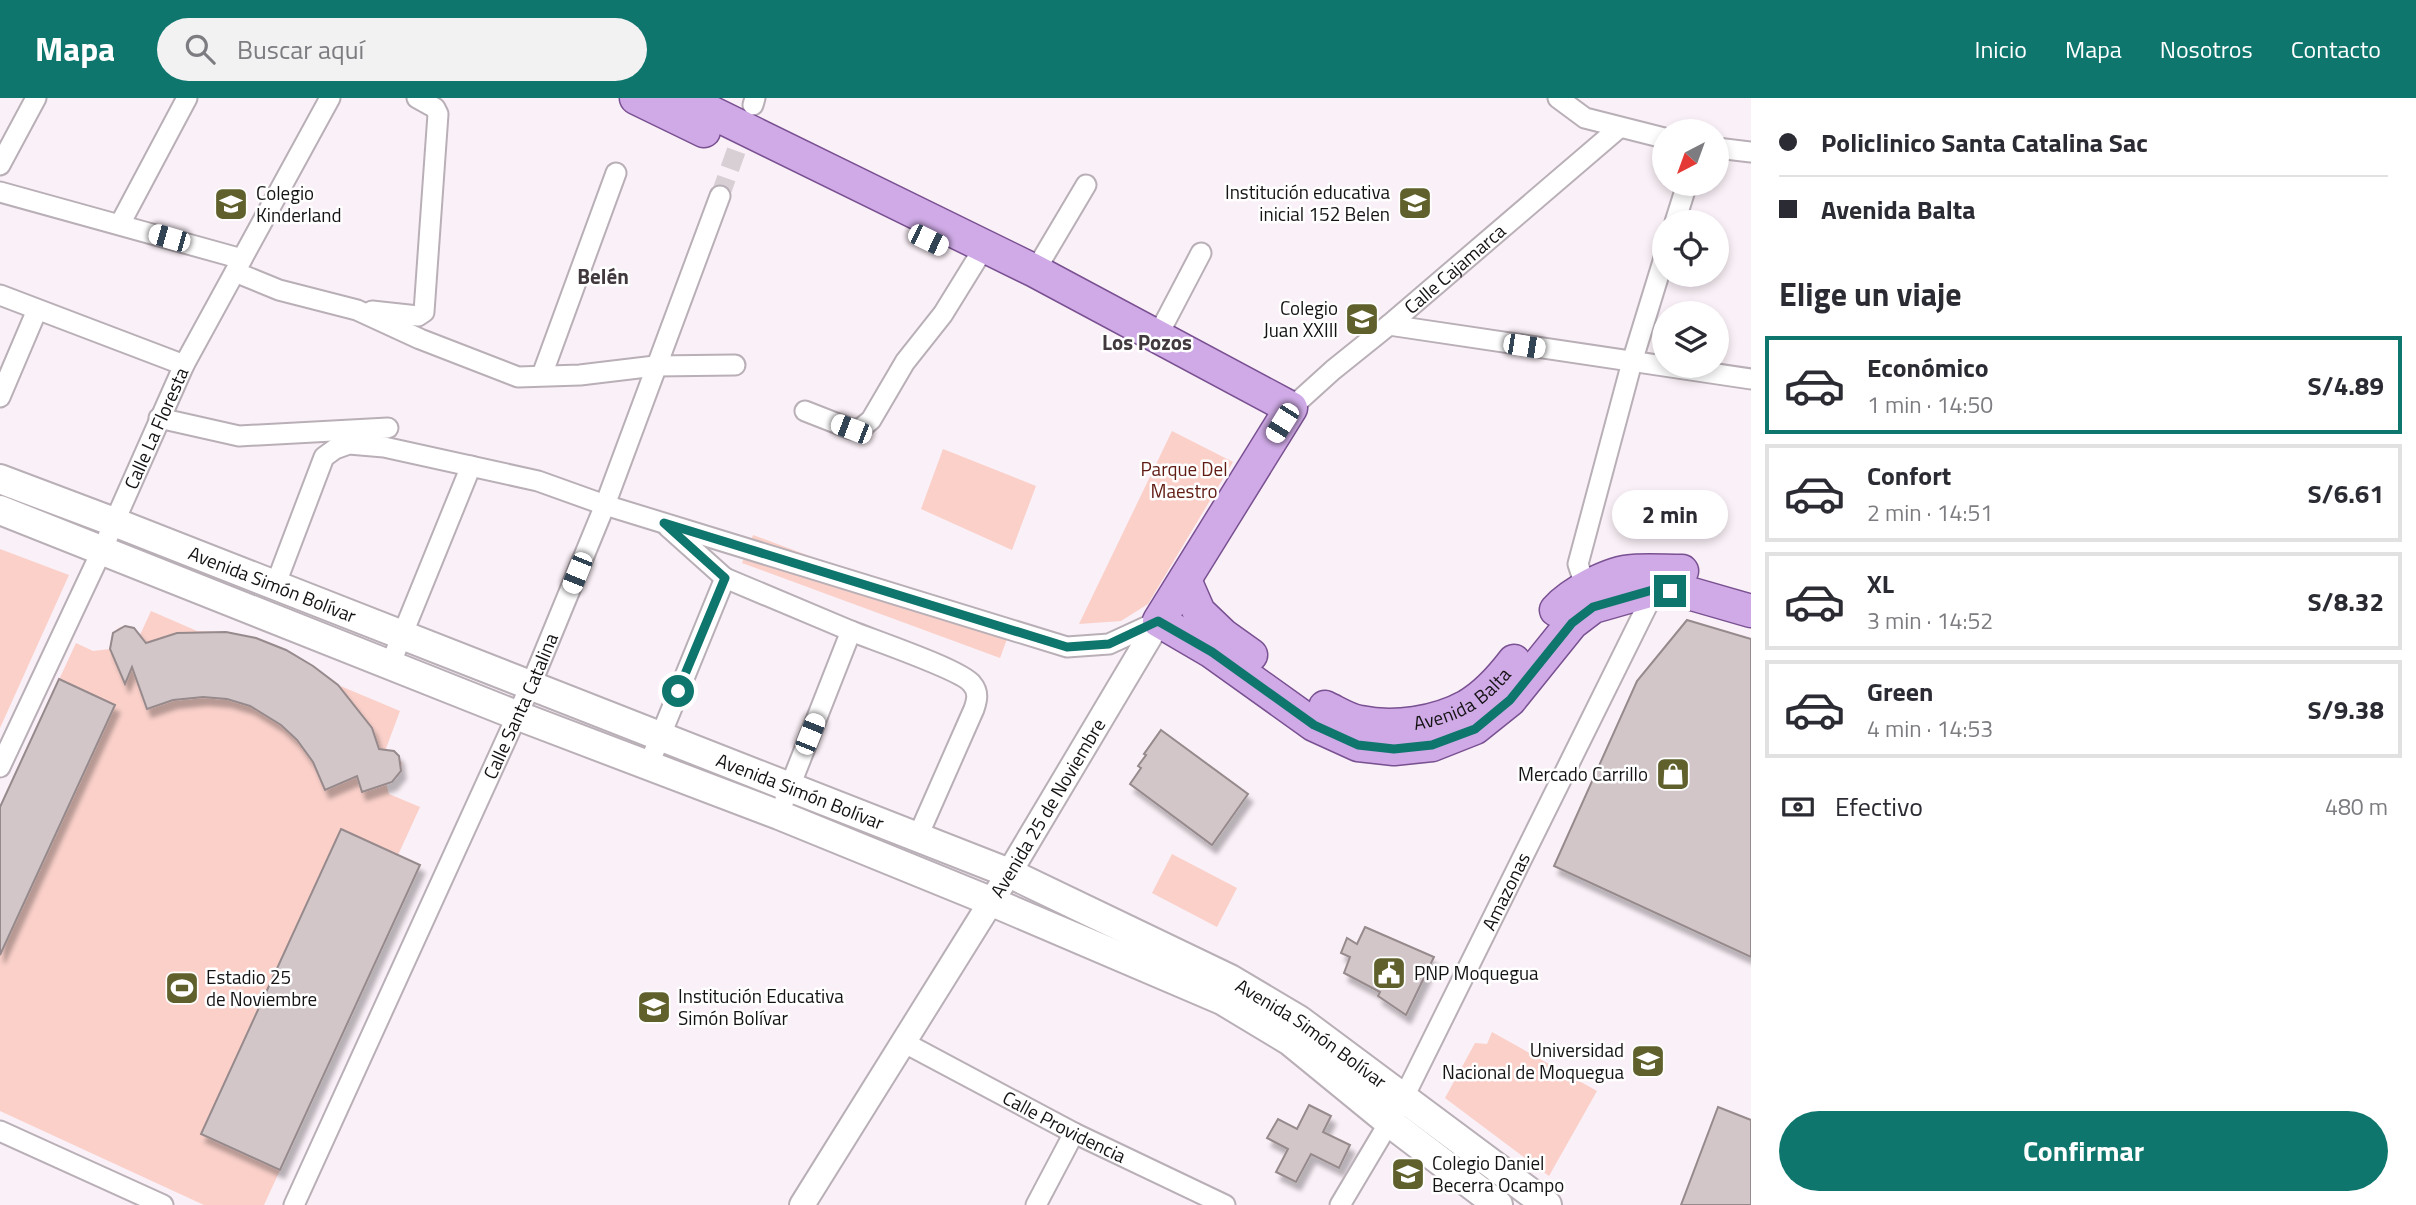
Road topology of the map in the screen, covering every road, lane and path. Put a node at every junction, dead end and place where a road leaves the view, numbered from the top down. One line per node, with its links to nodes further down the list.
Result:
1 (36, 98): 12 (street)
2 (187, 98): 17 (street)
3 (330, 98): 20 (street, Calle La Floresta)
4 (417, 98): 25 (street)
5 (636, 98): 19 (main road)
6 (682, 98): 19 (main road)
7 (1558, 98): 8 (street)
8 (1619, 128): 9 (street); 26 (street, Calle Cajamarca)
9 (1652, 135)
10 (1729, 149): 11 (street)
11 (1751, 152)
12 (0, 165)
13 (616, 173): 32 (street)
14 (1086, 185): 21 (street)
15 (0, 192): 17 (street)
16 (720, 197): 31 (street, Calle Santa Catalina)
17 (120, 224): 20 (street)
18 (1201, 253): 27 (street)
19 (979, 254): 21 (main road); 35 (street); 36 (main road)
20 (238, 266): 25 (street); 29 (street, Calle La Floresta)
21 (1035, 271): 27 (main road)
22 (1655, 287): 28 (street)
23 (0, 295): 24 (street)
24 (37, 310): 29 (street); 34 (street)
25 (357, 310): 32 (street)
26 (1389, 325): 28 (street); 36 (street, Calle Cajamarca)
27 (1157, 337): 36 (main road)
28 (1632, 362): 33 (street); 52 (street)
29 (184, 365): 37 (street, Calle La Floresta)
30 (735, 365): 31 (street)
31 (655, 366): 32 (street); 41 (street, Calle Santa Catalina)
32 (542, 375)
33 (1751, 379)
34 (0, 397)
35 (805, 411)
36 (1286, 416): 47 (main road, Avenida 25 de Noviembre)
37 (159, 418): 38 (street); 43 (street, Calle La Floresta)
38 (388, 428)
39 (471, 466): 41 (street); 49 (street); 57 (street)
40 (0, 479): 43 (main road, Avenida Simón Bolívar)
41 (605, 505): 44 (street); 59 (street, Calle Santa Catalina)
42 (0, 510): 45 (main road, Avenida Simón Bolívar)
43 (114, 522): 45 (street, Calle La Floresta); 49 (main road, Avenida Simón Bolívar)
44 (664, 523): 46 (street); 54 (street)
45 (102, 550): 55 (main road, Avenida Simón Bolívar); 63 (street, Calle La Floresta)
46 (725, 578): 56 (street); 61 (street)
47 (1185, 580): 52 (main road, Avenida Balta); 54 (main road, Avenida 25 de Noviembre)
48 (1658, 580): 50 (main road, Avenida Balta); 52 (main road, Avenida Balta); 53 (main road, Avenida Balta); 70 (street, Amazonas)
49 (275, 586): 51 (main road, Avenida Simón Bolívar)
50 (1751, 589)
51 (302, 595): 55 (main road); 57 (main road, Avenida Simón Bolívar)
52 (1590, 597): 54 (main road, Avenida Balta)
53 (1751, 611)
54 (1158, 621): 67 (street, Avenida 25 de Noviembre)
55 (290, 625): 58 (main road, Avenida Simón Bolívar)
56 (851, 631): 64 (street); 66 (street)
57 (402, 636): 58 (street); 59 (main road, Avenida Simón Bolívar)
58 (390, 665): 60 (main road, Avenida Simón Bolívar)
59 (530, 687): 60 (street, Calle Santa Catalina); 61 (main road, Avenida Simón Bolívar)
60 (516, 715): 62 (main road, Avenida Simón Bolívar); 74 (street, Calle Santa Catalina)
61 (660, 736): 62 (street); 64 (main road, Avenida Simón Bolívar)
62 (649, 764): 65 (main road, Avenida Simón Bolívar)
63 (0, 767)
64 (790, 786): 65 (street); 66 (main road, Avenida Simón Bolívar)
65 (779, 815): 68 (main road, Avenida Simón Bolívar)
66 (918, 836): 67 (main road, Avenida Simón Bolívar)
67 (1009, 873): 68 (street, Avenida 25 de Noviembre); 70 (main road, Avenida Simón Bolívar)
68 (990, 901): 69 (street, Avenida 25 de Noviembre); 70 (main road, Avenida Simón Bolívar)
69 (905, 1043): 72 (street, Calle Providencia); 75 (street, Avenida 25 de Noviembre)
70 (1396, 1111): 78 (street, Amazonas); 79 (main road, Avenida Simón Bolívar); 80 (main road, Avenida Simón Bolívar)
71 (0, 1131): 73 (street)
72 (1074, 1133): 76 (street); 77 (street, Calle Providencia)
73 (163, 1205)
74 (294, 1205)
75 (802, 1205)
76 (1036, 1205)
77 (1224, 1205)
78 (1340, 1205)
79 (1499, 1205)
80 (1547, 1205)

